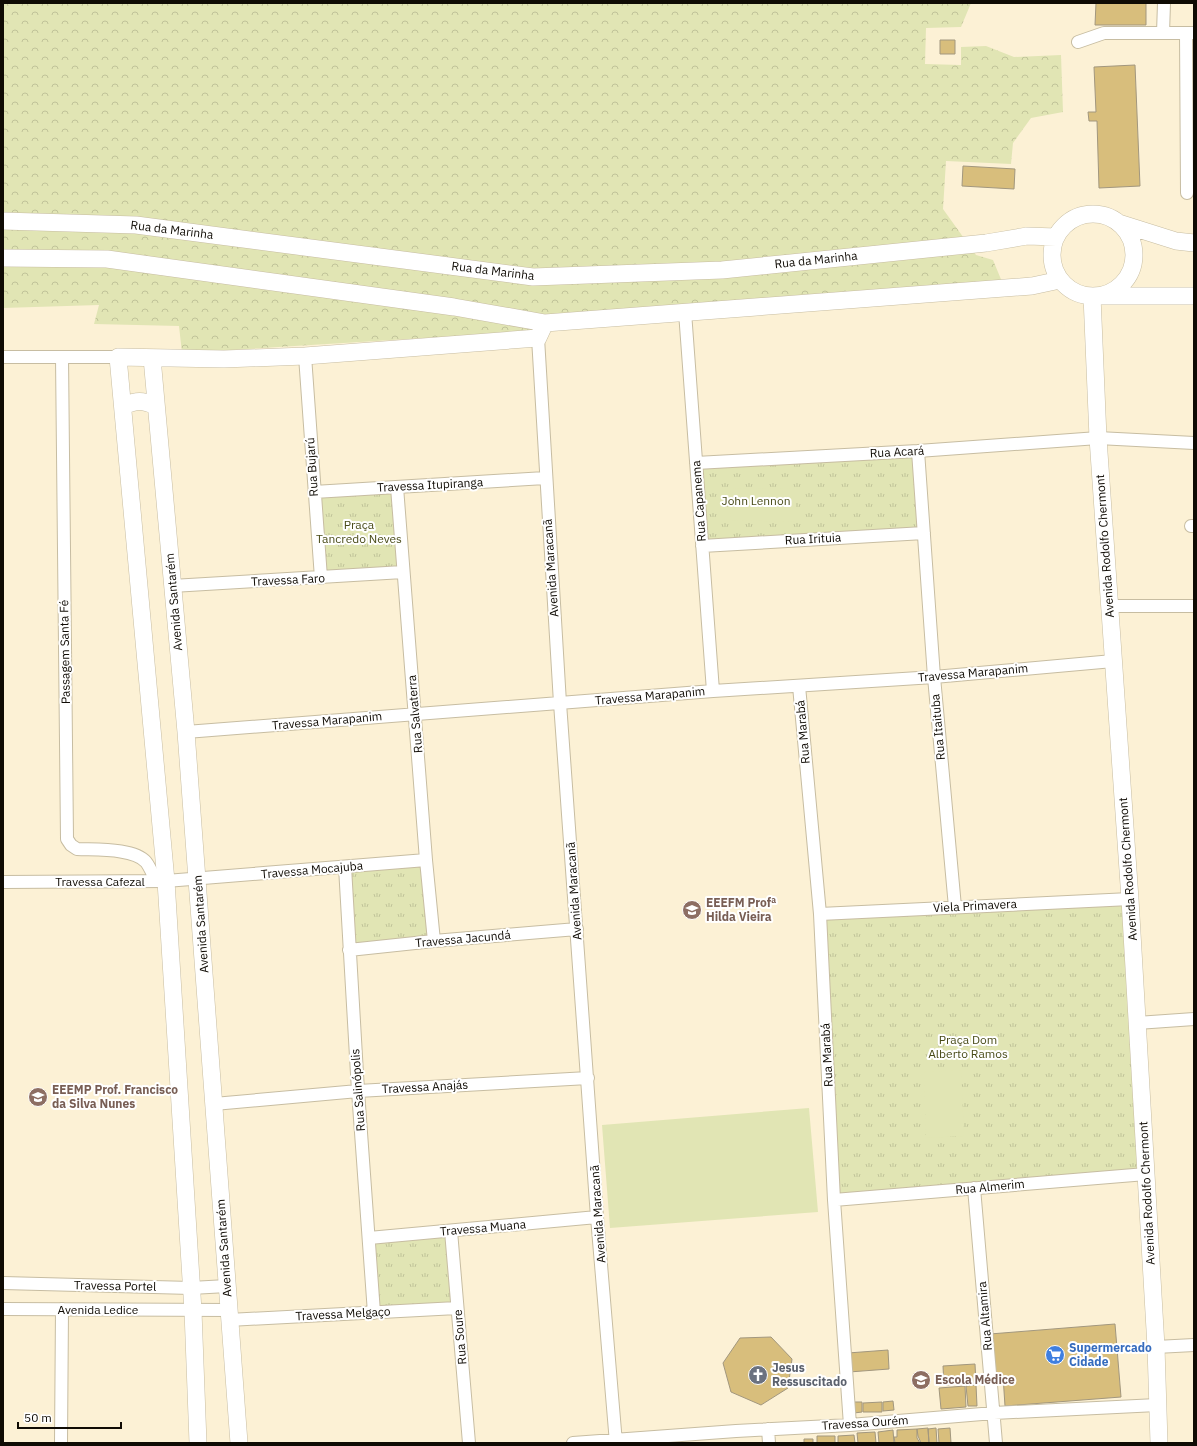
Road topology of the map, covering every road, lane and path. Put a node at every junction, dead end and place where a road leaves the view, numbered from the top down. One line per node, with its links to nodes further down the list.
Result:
1 (1164, 3): 2 (street)
2 (1163, 33): 3 (street); 4 (street)
3 (1190, 33): 5 (street)
4 (1078, 42)
5 (1190, 145): 6 (street)
6 (1187, 193)
7 (3, 221): 9 (main road, Rua da Marinha)
8 (1119, 223): 9 (main road); 10 (main road); 13 (main road)
9 (1056, 237): 12 (main road)
10 (1194, 243)
11 (3, 258): 16 (main road)
12 (1060, 280): 13 (main road); 15 (main road)
13 (1092, 296): 14 (main road); 25 (main road, Avenida Rodolfo Chermont)
14 (1194, 296)
15 (685, 312): 16 (main road); 28 (street, Rua Capanema)
16 (544, 322): 17 (main road)
17 (538, 338): 18 (main road); 29 (street, Avenida Maracanã)
18 (305, 356): 22 (main road); 31 (street, Rua Bujarú)
19 (3, 357): 20 (street)
20 (62, 357): 21 (street); 50 (street, Passagem Santa Fé)
21 (118, 357): 22 (main road); 23 (main road)
22 (152, 358): 24 (main road, Avenida Santarém)
23 (123, 406): 24 (main road); 50 (main road)
24 (156, 406): 36 (main road, Avenida Santarém)
25 (1098, 438): 26 (street, Rua Acará); 27 (street, Rua Acará); 37 (main road, Avenida Rodolfo Chermont)
26 (1194, 443)
27 (918, 451): 28 (street, Rua Acará); 32 (street, Rua Itaituba)
28 (696, 463): 33 (street, Rua Capanema)
29 (545, 478): 30 (street, Travessa Itupiranga); 43 (street, Avenida Maracanã)
30 (397, 487): 31 (street, Travessa Itupiranga); 34 (street, Rua Salvaterra)
31 (314, 492): 35 (street, Rua Bujarú)
32 (924, 533): 33 (street, Rua Irituia); 40 (street, Rua Itaituba)
33 (702, 546): 42 (street, Rua Capanema)
34 (403, 572): 35 (street, Travessa Faro); 44 (street, Rua Salvaterra)
35 (321, 578): 36 (street, Travessa Faro)
36 (172, 586): 45 (main road, Avenida Santarém)
37 (1109, 606): 38 (street); 39 (main road, Avenida Rodolfo Chermont)
38 (1194, 606)
39 (1114, 661): 40 (street, Travessa Marapanim); 51 (main road, Avenida Rodolfo Chermont)
40 (934, 677): 41 (street, Travessa Marapanim); 52 (street, Rua Itaituba)
41 (799, 686): 42 (street, Travessa Marapanim); 53 (street, Rua Marabá)
42 (713, 691): 43 (street, Travessa Marapanim)
43 (560, 703): 44 (street, Travessa Marapanim); 54 (street, Avenida Maracanã)
44 (415, 714): 45 (street, Travessa Marapanim); 46 (street, Rua Salvaterra)
45 (186, 732): 48 (main road, Avenida Santarém)
46 (426, 860): 47 (street, Travessa Mocajuba); 55 (street, Rua Salvaterra)
47 (345, 867): 48 (street, Travessa Mocajuba); 56 (street, Rua Salinópolis)
48 (197, 878): 50 (street, Travessa Cafezal); 61 (main road, Avenida Santarém)
49 (3, 882): 50 (street, Travessa Cafezal)
50 (161, 882): 70 (main road)
51 (1130, 899): 52 (street, Viela Primavera); 58 (main road, Avenida Rodolfo Chermont)
52 (955, 907): 53 (street, Viela Primavera)
53 (820, 914): 64 (street, Rua Marabá)
54 (577, 929): 55 (street, Travessa Jacundá); 59 (street, Avenida Maracanã)
55 (434, 941): 56 (street, Travessa Jacundá)
56 (349, 950): 60 (street, Rua Salinópolis)
57 (1194, 1019): 58 (street)
58 (1137, 1023): 62 (main road, Avenida Rodolfo Chermont)
59 (588, 1078): 60 (street, Travessa Anajás); 65 (street, Avenida Maracanã)
60 (358, 1091): 61 (street, Travessa Anajás); 67 (street, Rua Salinópolis)
61 (214, 1104): 69 (main road, Avenida Santarém)
62 (1146, 1174): 63 (street, Rua Almerim); 78 (main road, Avenida Rodolfo Chermont)
63 (974, 1188): 64 (street, Rua Almerim); 80 (street, Rua Altamira)
64 (834, 1200): 81 (street, Rua Marabá)
65 (597, 1217): 66 (street, Travessa Muana); 83 (street, Avenida Maracanã)
66 (451, 1231): 67 (street, Travessa Muana); 71 (street, Rua Soure)
67 (369, 1238): 75 (street, Rua Salinópolis)
68 (3, 1284): 70 (street, Travessa Portel)
69 (227, 1286): 70 (street, Travessa Portel); 76 (main road, Avenida Santarém)
70 (191, 1288): 74 (main road)
71 (457, 1308): 75 (street, Travessa Melgaço); 87 (street, Rua Soure)
72 (3, 1309): 73 (street, Avenida Ledice)
73 (62, 1309): 74 (street, Avenida Ledice); 84 (street)
74 (193, 1310): 76 (street, Travessa Melgaço); 85 (main road)
75 (374, 1313): 76 (street, Travessa Melgaço)
76 (229, 1315): 86 (main road, Avenida Santarém)
77 (1194, 1346): 78 (street)
78 (1156, 1347): 79 (main road, Avenida Rodolfo Chermont)
79 (1157, 1405): 80 (street, Travessa Ourém); 91 (main road, Avenida Rodolfo Chermont)
80 (994, 1413): 81 (street, Travessa Ourém); 90 (street, Rua Altamira)
81 (850, 1425): 82 (street, Travessa Ourém)
82 (768, 1429): 83 (street, Travessa Ourém); 89 (street)
83 (616, 1441): 88 (street, Travessa Ourém)
84 (62, 1443)
85 (198, 1443)
86 (239, 1443)
87 (469, 1443)
88 (573, 1443)
89 (769, 1443)
90 (996, 1443)
91 (1159, 1443)

